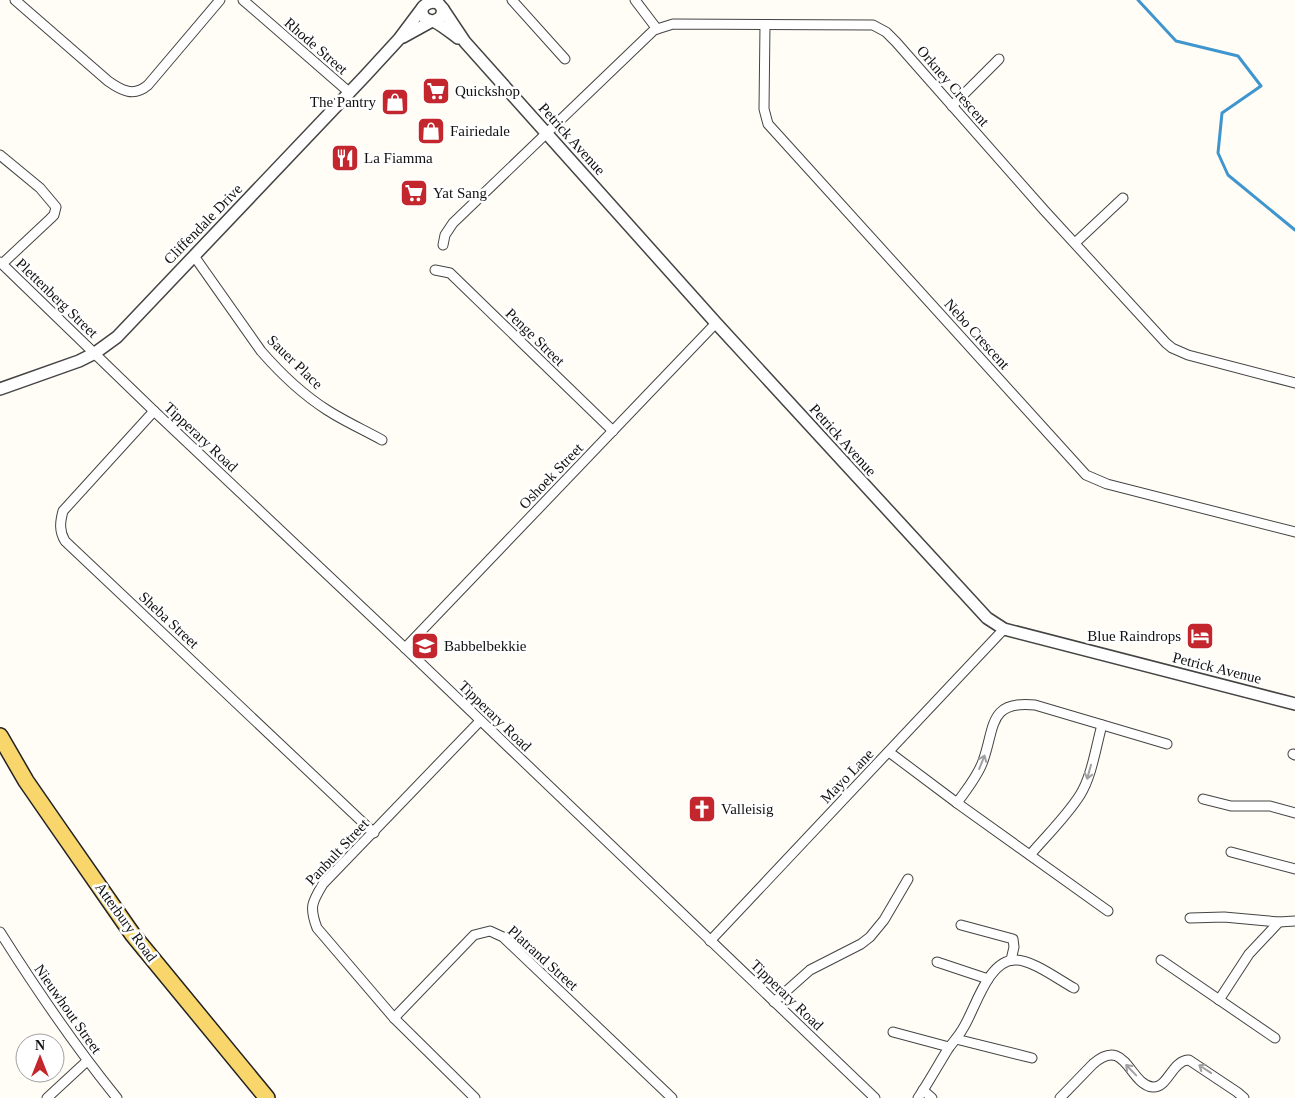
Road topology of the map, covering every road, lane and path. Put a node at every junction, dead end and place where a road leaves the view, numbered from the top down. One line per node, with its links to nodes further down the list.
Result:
1 (15, 0): 2 (street)
2 (220, 0)
3 (243, 0): 15 (street, Rhode Street)
4 (512, 0): 13 (street)
5 (635, 0): 10 (street)
6 (427, 3): 7 (street); 8 (street); 11 (street, Cliffendale Drive)
7 (443, 6): 8 (street); 12 (street, Petrick Avenue)
8 (433, 21): 11 (street, Cliffendale Drive); 12 (street, Petrick Avenue)
9 (765, 26): 10 (street, Orkney Crescent); 16 (street, Orkney Crescent); 32 (street, Nebo Crescent)
10 (658, 29): 17 (street, Orkney Crescent)
11 (399, 39): 15 (street, Cliffendale Drive)
12 (465, 42): 17 (street, Petrick Avenue)
13 (565, 59)
14 (999, 60): 16 (street)
15 (350, 92): 22 (street, Cliffendale Drive)
16 (952, 106): 20 (street, Orkney Crescent)
17 (546, 132): 21 (street); 25 (street, Petrick Avenue)
18 (0, 155): 23 (street)
19 (1124, 198): 20 (street)
20 (1075, 243): 27 (street, Orkney Crescent)
21 (443, 244)
22 (194, 256): 26 (street, Cliffendale Drive); 31 (street, Sauer Place)
23 (1, 263): 26 (street, Plettenberg Street)
24 (435, 270): 30 (street, Penge Street)
25 (716, 323): 30 (street, Oshoek Street); 33 (street, Petrick Avenue)
26 (95, 353): 28 (street, Cliffendale Drive); 29 (street, Tipperary Road)
27 (1295, 383)
28 (0, 390)
29 (154, 411): 34 (street, Tipperary Road); 44 (street, Sheba Street)
30 (613, 431): 34 (street, Oshoek Street)
31 (382, 440)
32 (1295, 532)
33 (1004, 629): 35 (street, Petrick Avenue); 40 (street, Mayo Lane)
34 (405, 648): 36 (street, Tipperary Road)
35 (1295, 704)
36 (480, 721): 44 (street, Panbult Street); 55 (street, Tipperary Road)
37 (1102, 725): 39 (street); 42 (street, one-way to 37); 46 (street, one-way to 46)
38 (0, 736): 73 (main road, Atterbury Road)
39 (1167, 744)
40 (889, 752): 42 (street); 55 (street, Mayo Lane)
41 (1203, 799): 43 (street)
42 (957, 804): 46 (street)
43 (1295, 813)
44 (374, 833): 63 (street, Panbult Street)
45 (1231, 852): 47 (street)
46 (1030, 854): 49 (street)
47 (1295, 868)
48 (908, 879): 62 (street)
49 (1108, 911)
50 (1190, 918): 52 (street)
51 (1295, 921): 52 (street)
52 (1279, 922): 61 (street)
53 (961, 925): 56 (street)
54 (0, 932): 69 (street, Nieuwhout Street)
55 (710, 941): 62 (street, Tipperary Road)
56 (1011, 960): 59 (street); 60 (street)
57 (1161, 960): 61 (street)
58 (937, 962): 59 (street)
59 (988, 979): 66 (street)
60 (1074, 988)
61 (1219, 1000): 65 (street)
62 (774, 1002): 76 (street, Tipperary Road)
63 (394, 1018): 74 (street, Panbult Street); 75 (street, Platrand Street)
64 (893, 1032): 67 (street)
65 (1275, 1038)
66 (956, 1039): 67 (street); 68 (street)
67 (950, 1047): 70 (street)
68 (1032, 1058)
69 (87, 1061): 71 (street); 72 (street, Nieuwhout Street)
70 (921, 1094): 77 (street)
71 (47, 1098)
72 (117, 1098)
73 (267, 1098)
74 (475, 1098)
75 (672, 1098)
76 (875, 1098)
77 (932, 1098)
78 (1060, 1098): 79 (street, one-way to 78)
79 (1244, 1098)

